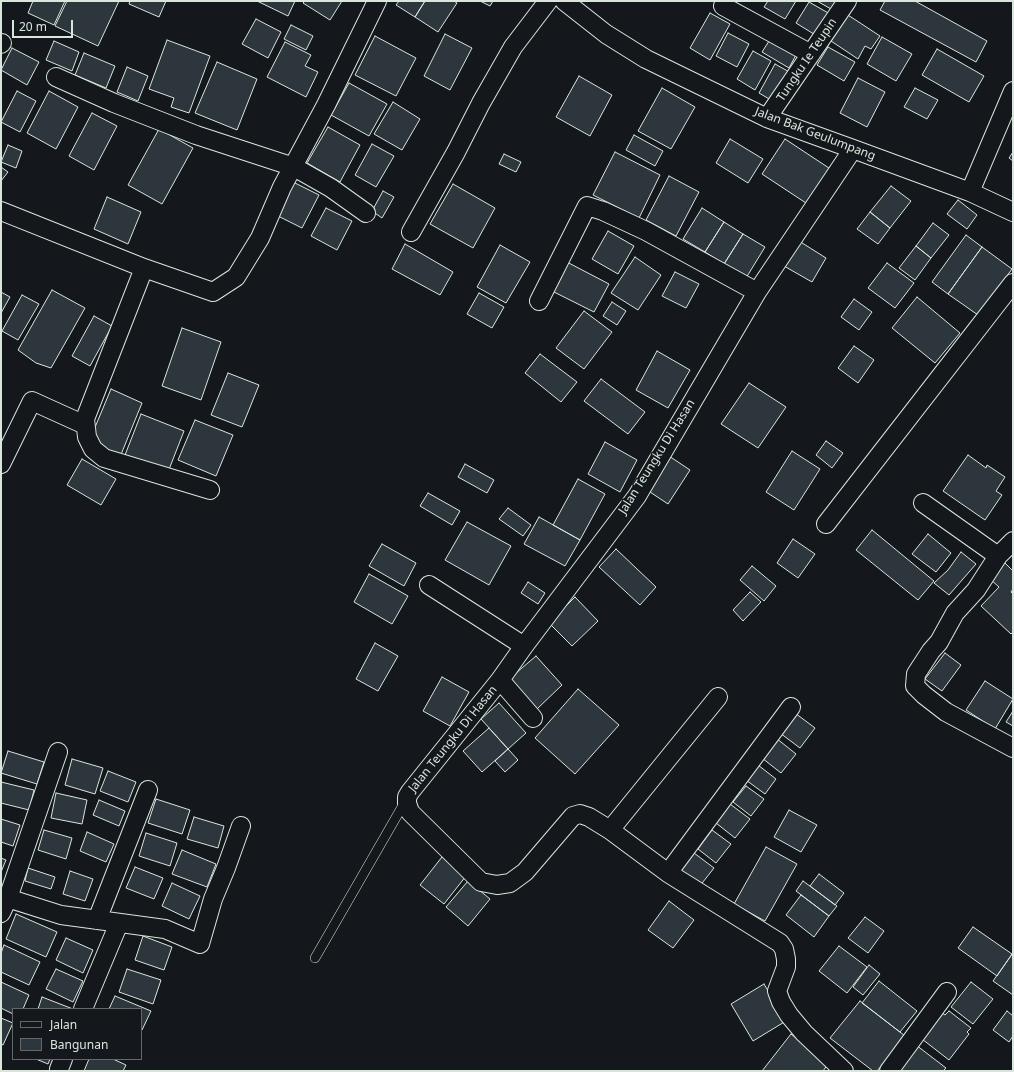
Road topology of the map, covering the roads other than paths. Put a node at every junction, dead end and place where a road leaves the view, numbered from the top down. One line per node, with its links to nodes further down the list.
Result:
1 (377, 1): 11 (street)
2 (548, 1): 16 (street)
3 (564, 1): 9 (street, Jalan Bak Geulumpang)
4 (847, 1): 6 (street, Tungku Ie Teupin)
5 (724, 6): 6 (street)
6 (811, 54): 9 (street, Tungku Ie Teupin)
7 (56, 77): 11 (street)
8 (1013, 91): 12 (street)
9 (767, 118): 10 (street, Jalan Bak Geulumpang)
10 (853, 148): 12 (street, Jalan Bak Geulumpang); 19 (street, Jalan Teungku Di Hasan)
11 (294, 168): 15 (street); 17 (street)
12 (970, 192): 14 (street, Jalan Bak Geulumpang)
13 (1, 211): 17 (street)
14 (1013, 212)
15 (366, 213)
16 (411, 232)
17 (144, 268): 21 (street)
18 (1013, 283): 25 (street)
19 (757, 292): 20 (street); 29 (street, Jalan Teungku Di Hasan)
20 (538, 301)
21 (85, 425): 22 (street); 23 (street)
22 (1, 464)
23 (210, 490)
24 (923, 503): 27 (street)
25 (826, 524)
26 (1013, 541): 27 (street)
27 (998, 556): 34 (street)
28 (429, 585): 29 (street)
29 (524, 646): 30 (street, Jalan Teungku Di Hasan)
30 (500, 680): 33 (street); 37 (street, Jalan Teungku Di Hasan)
31 (718, 697): 39 (street)
32 (791, 707): 40 (street)
33 (533, 718)
34 (1013, 748)
35 (58, 752): 41 (street)
36 (148, 790): 42 (street)
37 (407, 797): 39 (street, Jalan Teungku Di Hasan); 44 (lane)
38 (241, 826): 43 (street)
39 (610, 830): 40 (street, Jalan Teungku Di Hasan)
40 (668, 873): 47 (street, Jalan Teungku Di Hasan)
41 (3, 902): 42 (street)
42 (97, 920): 43 (street)
43 (119, 923): 46 (street)
44 (315, 958)
45 (947, 992): 48 (street)
46 (84, 1008)
47 (844, 1071)
48 (889, 1071)

